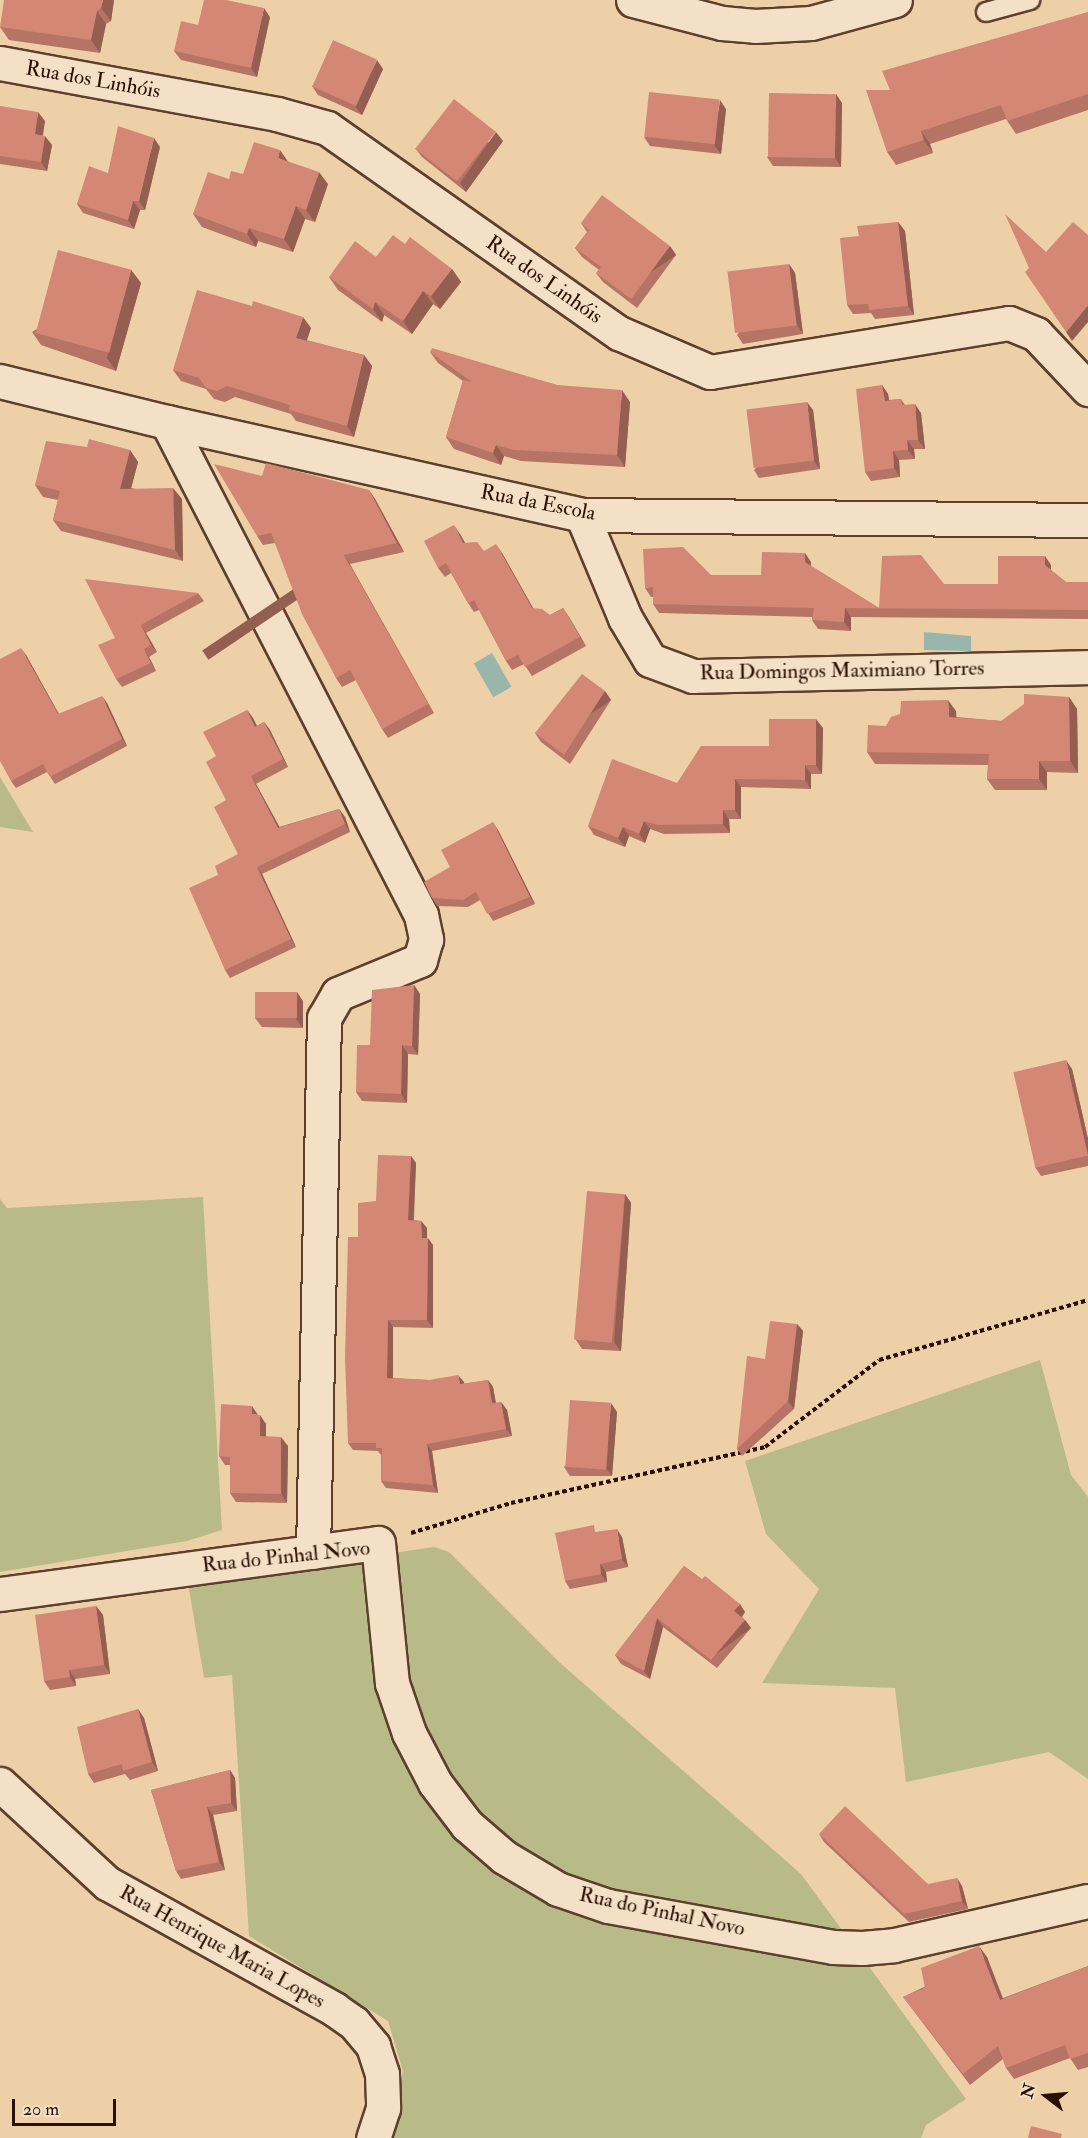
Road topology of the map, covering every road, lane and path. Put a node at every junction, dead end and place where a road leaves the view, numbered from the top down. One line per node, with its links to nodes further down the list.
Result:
1 (633, 0): 2 (street)
2 (895, 0)
3 (1030, 0): 4 (lane)
4 (986, 12)
5 (0, 63): 7 (street, Rua dos Linhóis)
6 (0, 381): 8 (street, Rua da Escola)
7 (1088, 389)
8 (166, 422): 9 (street, Rua da Escola); 14 (street)
9 (582, 515): 10 (street, Rua da Escola); 11 (street, Rua Domingos Maximiano Torres)
10 (1088, 519)
11 (1088, 667)
12 (1088, 1300): 13 (path)
13 (378, 1543): 14 (street, Rua do Pinhal Novo); 17 (street, Rua do Pinhal Novo)
14 (313, 1552): 15 (street, Rua do Pinhal Novo)
15 (0, 1594)
16 (0, 1784): 18 (street, Rua Henrique Maria Lopes)
17 (1088, 1901)
18 (373, 2138)

